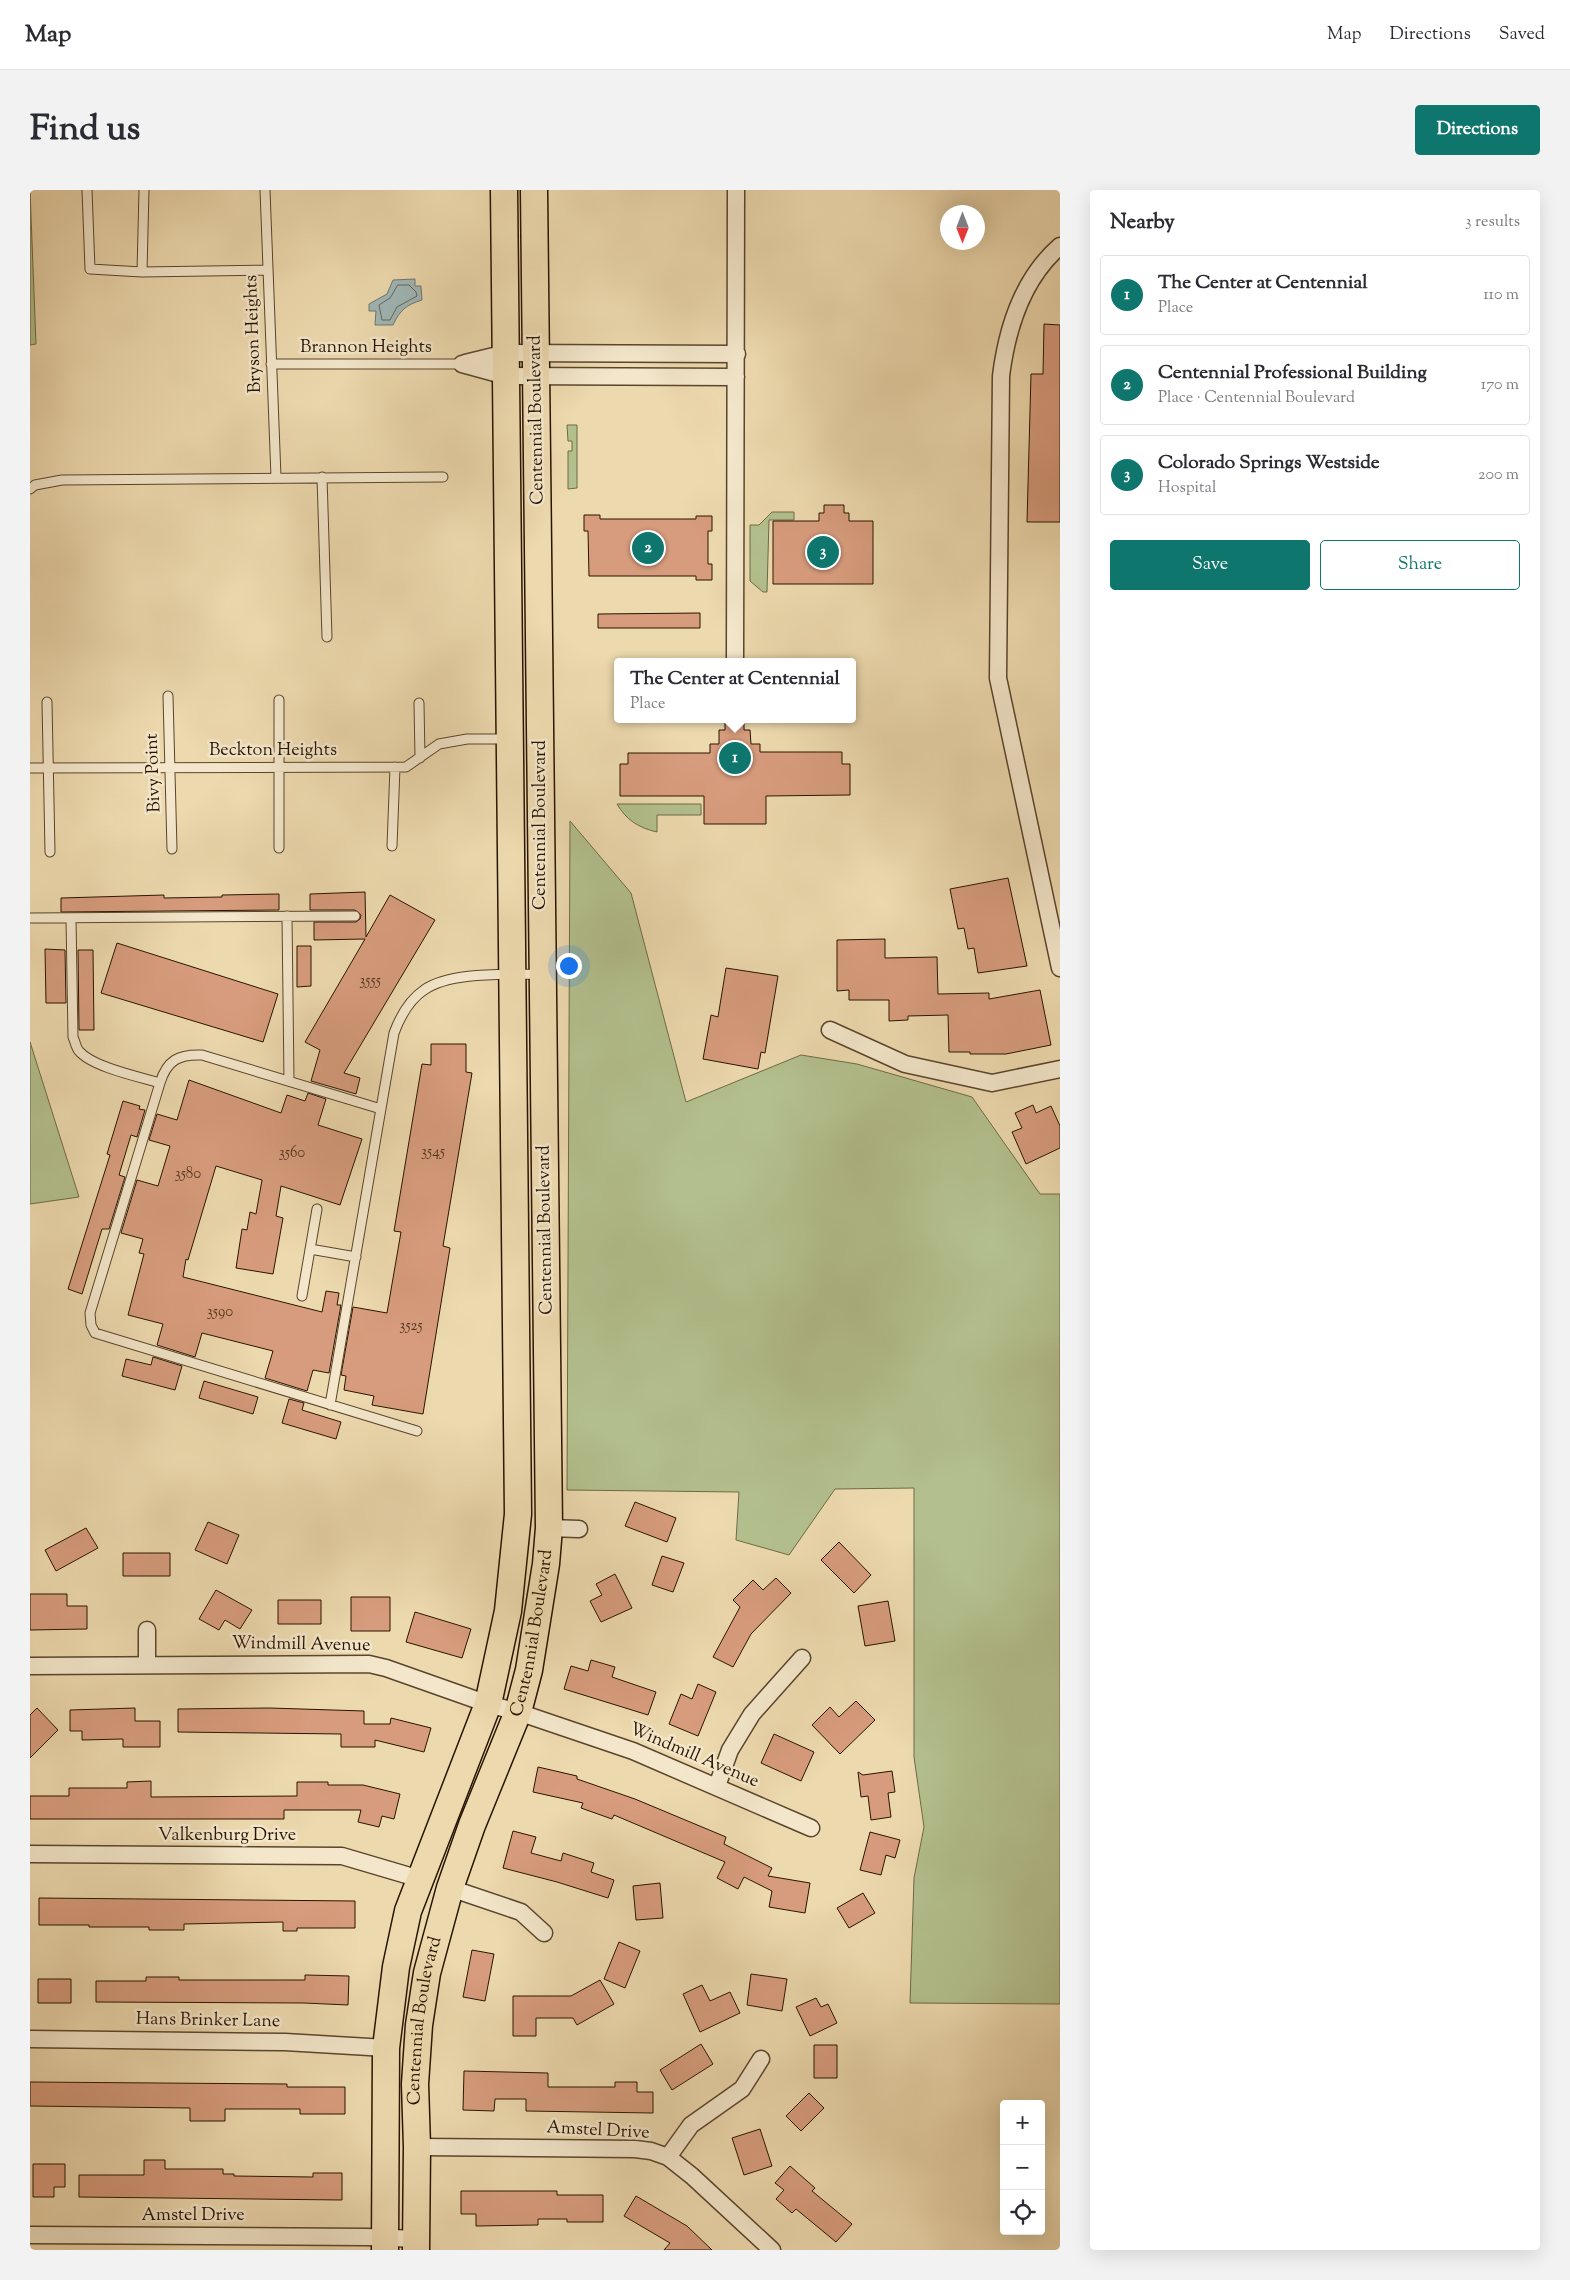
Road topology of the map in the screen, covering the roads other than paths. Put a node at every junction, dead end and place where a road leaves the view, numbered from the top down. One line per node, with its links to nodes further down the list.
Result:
1 (87, 190): 9 (lane)
2 (144, 190): 9 (lane)
3 (265, 190): 8 (lane, Bryson Heights)
4 (504, 190): 13 (main road, Centennial Boulevard)
5 (534, 190): 14 (main road, Centennial Boulevard)
6 (736, 190): 10 (street)
7 (1060, 246): 41 (street)
8 (267, 270): 9 (lane); 11 (lane, Bryson Heights)
9 (142, 272)
10 (737, 354): 14 (street); 15 (street)
11 (271, 364): 12 (lane, Brannon Heights); 16 (lane, Bryson Heights)
12 (462, 364): 13 (street)
13 (506, 365): 14 (street); 14 (street); 26 (main road, Centennial Boulevard)
14 (537, 365): 15 (street); 42 (main road, Centennial Boulevard)
15 (736, 377): 21 (street)
16 (276, 477): 17 (lane); 19 (lane)
17 (322, 477): 18 (lane); 20 (lane)
18 (443, 477)
19 (30, 489)
20 (327, 637)
21 (735, 658)
22 (168, 696): 29 (lane, Bivy Point)
23 (279, 700): 30 (lane)
24 (47, 702): 28 (lane)
25 (419, 702): 27 (lane)
26 (509, 739): 27 (lane, Beckton Heights); 43 (main road, Centennial Boulevard)
27 (420, 758): 31 (lane, Beckton Heights)
28 (48, 767): 29 (lane, Beckton Heights); 32 (lane, Beckton Heights); 36 (lane)
29 (169, 767): 30 (lane, Beckton Heights); 35 (lane, Bivy Point)
30 (279, 767): 31 (lane, Beckton Heights); 34 (lane)
31 (395, 767): 33 (lane)
32 (30, 768)
33 (392, 846)
34 (279, 848)
35 (172, 850)
36 (50, 852)
37 (288, 916): 38 (lane); 40 (lane); 46 (lane)
38 (355, 916)
39 (30, 918): 40 (lane)
40 (71, 918): 47 (lane)
41 (1060, 968)
42 (542, 974): 43 (lane); 55 (main road, Centennial Boulevard)
43 (511, 975): 48 (lane); 61 (main road, Centennial Boulevard)
44 (830, 1030): 45 (street)
45 (1060, 1069)
46 (288, 1081): 47 (lane); 48 (lane)
47 (160, 1083): 53 (lane)
48 (381, 1109): 51 (lane)
49 (317, 1210): 50 (lane)
50 (310, 1250): 51 (lane); 52 (lane)
51 (356, 1257): 53 (lane)
52 (302, 1296)
53 (330, 1405): 54 (lane)
54 (417, 1431)
55 (549, 1528): 56 (street); 62 (main road, Centennial Boulevard)
56 (579, 1529)
57 (147, 1630): 59 (street)
58 (802, 1658): 63 (street)
59 (147, 1664): 60 (street, Windmill Avenue); 61 (street, Windmill Avenue)
60 (30, 1666)
61 (488, 1704): 62 (street, Windmill Avenue); 66 (main road, Centennial Boulevard)
62 (518, 1712): 63 (street, Windmill Avenue); 67 (main road, Centennial Boulevard)
63 (717, 1786): 64 (street, Windmill Avenue)
64 (811, 1828)
65 (30, 1854): 66 (street, Valkenburg Drive)
66 (420, 1878): 70 (main road, Centennial Boulevard)
67 (450, 1888): 68 (street); 72 (main road, Centennial Boulevard)
68 (544, 1933)
69 (30, 2039): 70 (street, Hans Brinker Lane)
70 (386, 2048): 75 (main road, Centennial Boulevard)
71 (761, 2060): 73 (street)
72 (417, 2146): 73 (street, Amstel Drive); 76 (main road, Centennial Boulevard)
73 (668, 2157): 77 (street, Amstel Drive)
74 (30, 2235): 75 (street, Amstel Drive)
75 (385, 2243): 76 (street, Amstel Drive)
76 (416, 2245)
77 (772, 2250)

